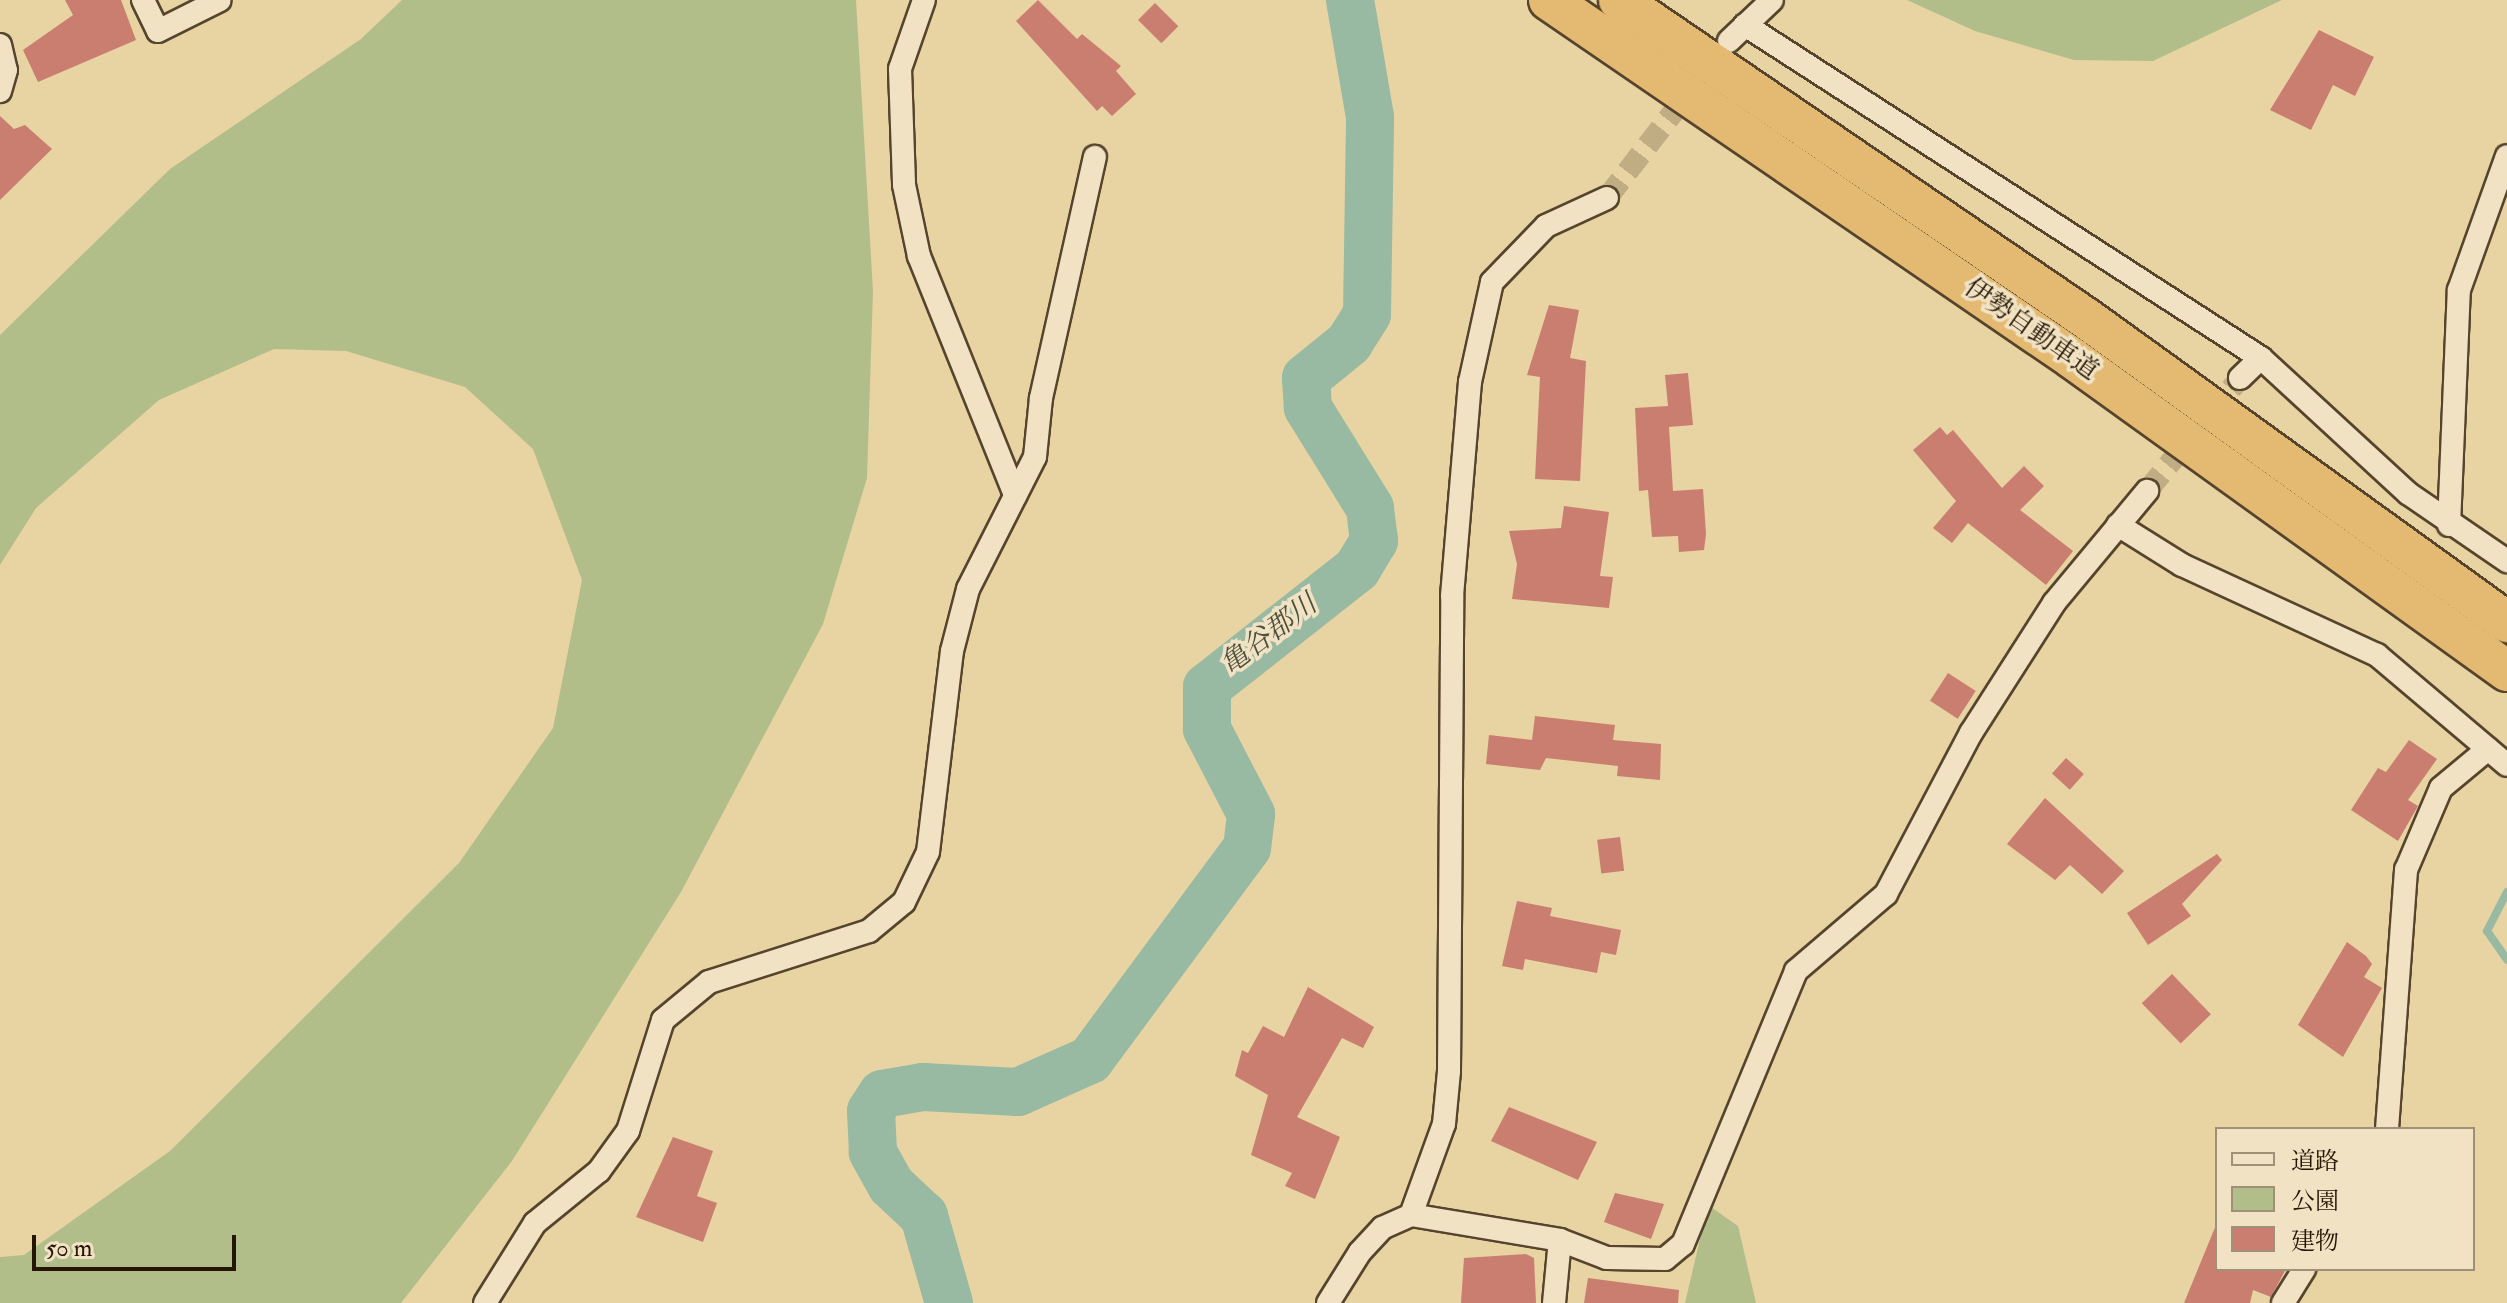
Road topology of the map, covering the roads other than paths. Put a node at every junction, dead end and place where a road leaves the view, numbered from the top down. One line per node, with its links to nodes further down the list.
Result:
1 (143, 0): 2 (street)
2 (220, 0)
3 (924, 0): 15 (street)
4 (1549, 0): 20 (highway, 伊勢自動車道)
5 (1619, 0): 19 (highway, 伊勢自動車道)
6 (1772, 0): 12 (street)
7 (0, 45): 8 (street)
8 (0, 91)
9 (2507, 156): 17 (street)
10 (1095, 157): 15 (street)
11 (1607, 198): 24 (street)
12 (2261, 358): 13 (street); 17 (street)
13 (2240, 378)
14 (2147, 491): 16 (street)
15 (1015, 495): 27 (street)
16 (2118, 525): 21 (street); 25 (street)
17 (2449, 525): 18 (street)
18 (2507, 561)
19 (2507, 622)
20 (2507, 671)
21 (2488, 749): 22 (street); 23 (street)
22 (2507, 765)
23 (2387, 1127)
24 (1411, 1215): 25 (street); 28 (street)
25 (1560, 1240): 29 (street)
26 (2303, 1271): 30 (street)
27 (485, 1303)
28 (1328, 1303)
29 (1554, 1303)
30 (2283, 1303)

